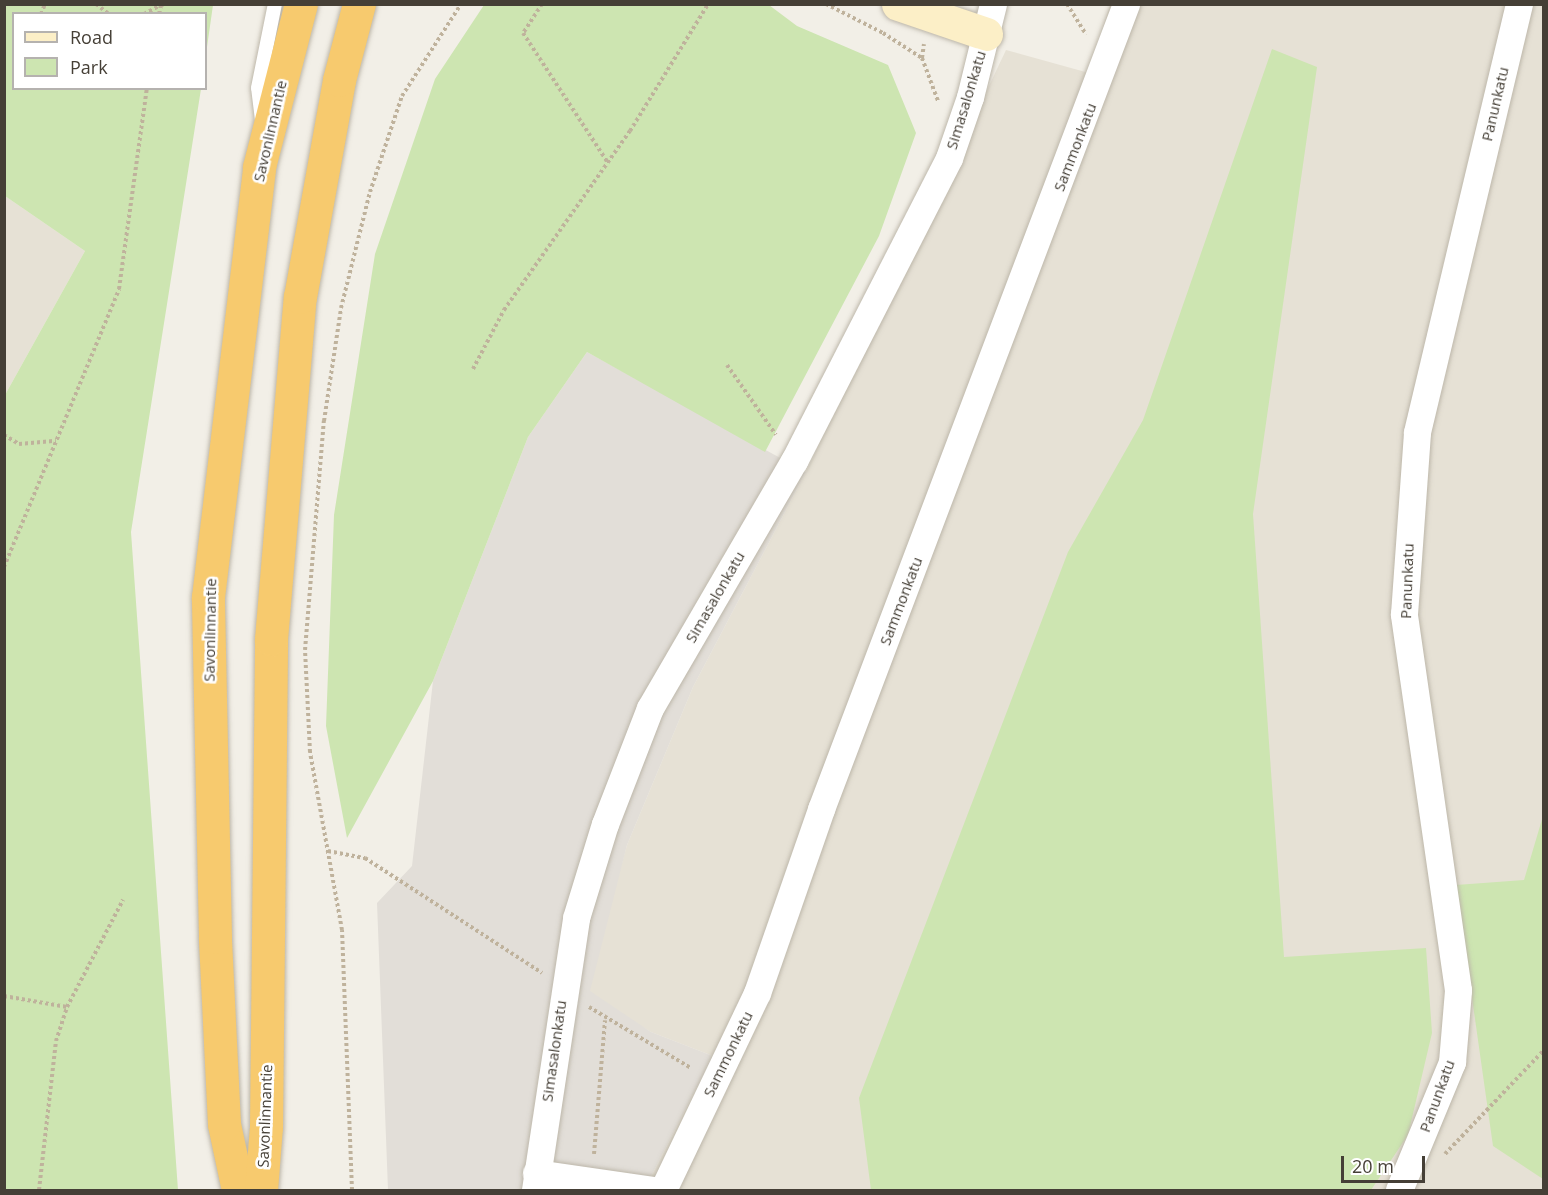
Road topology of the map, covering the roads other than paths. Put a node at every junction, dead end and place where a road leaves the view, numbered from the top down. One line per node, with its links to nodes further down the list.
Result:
1 (274, 4): 8 (lane)
2 (301, 4): 8 (highway, Savonlinnantie)
3 (359, 4): 12 (highway, Savonlinnantie)
4 (898, 4): 7 (street)
5 (1126, 4): 14 (street, Sammonkatu)
6 (1519, 4): 10 (street, Panunkatu)
7 (989, 19): 9 (street, Simasalonkatu)
8 (268, 132): 11 (highway, Savonlinnantie)
9 (536, 1182): 13 (street)
10 (1402, 1188)
11 (238, 1191)
12 (261, 1191)
13 (653, 1191)
14 (663, 1191)

